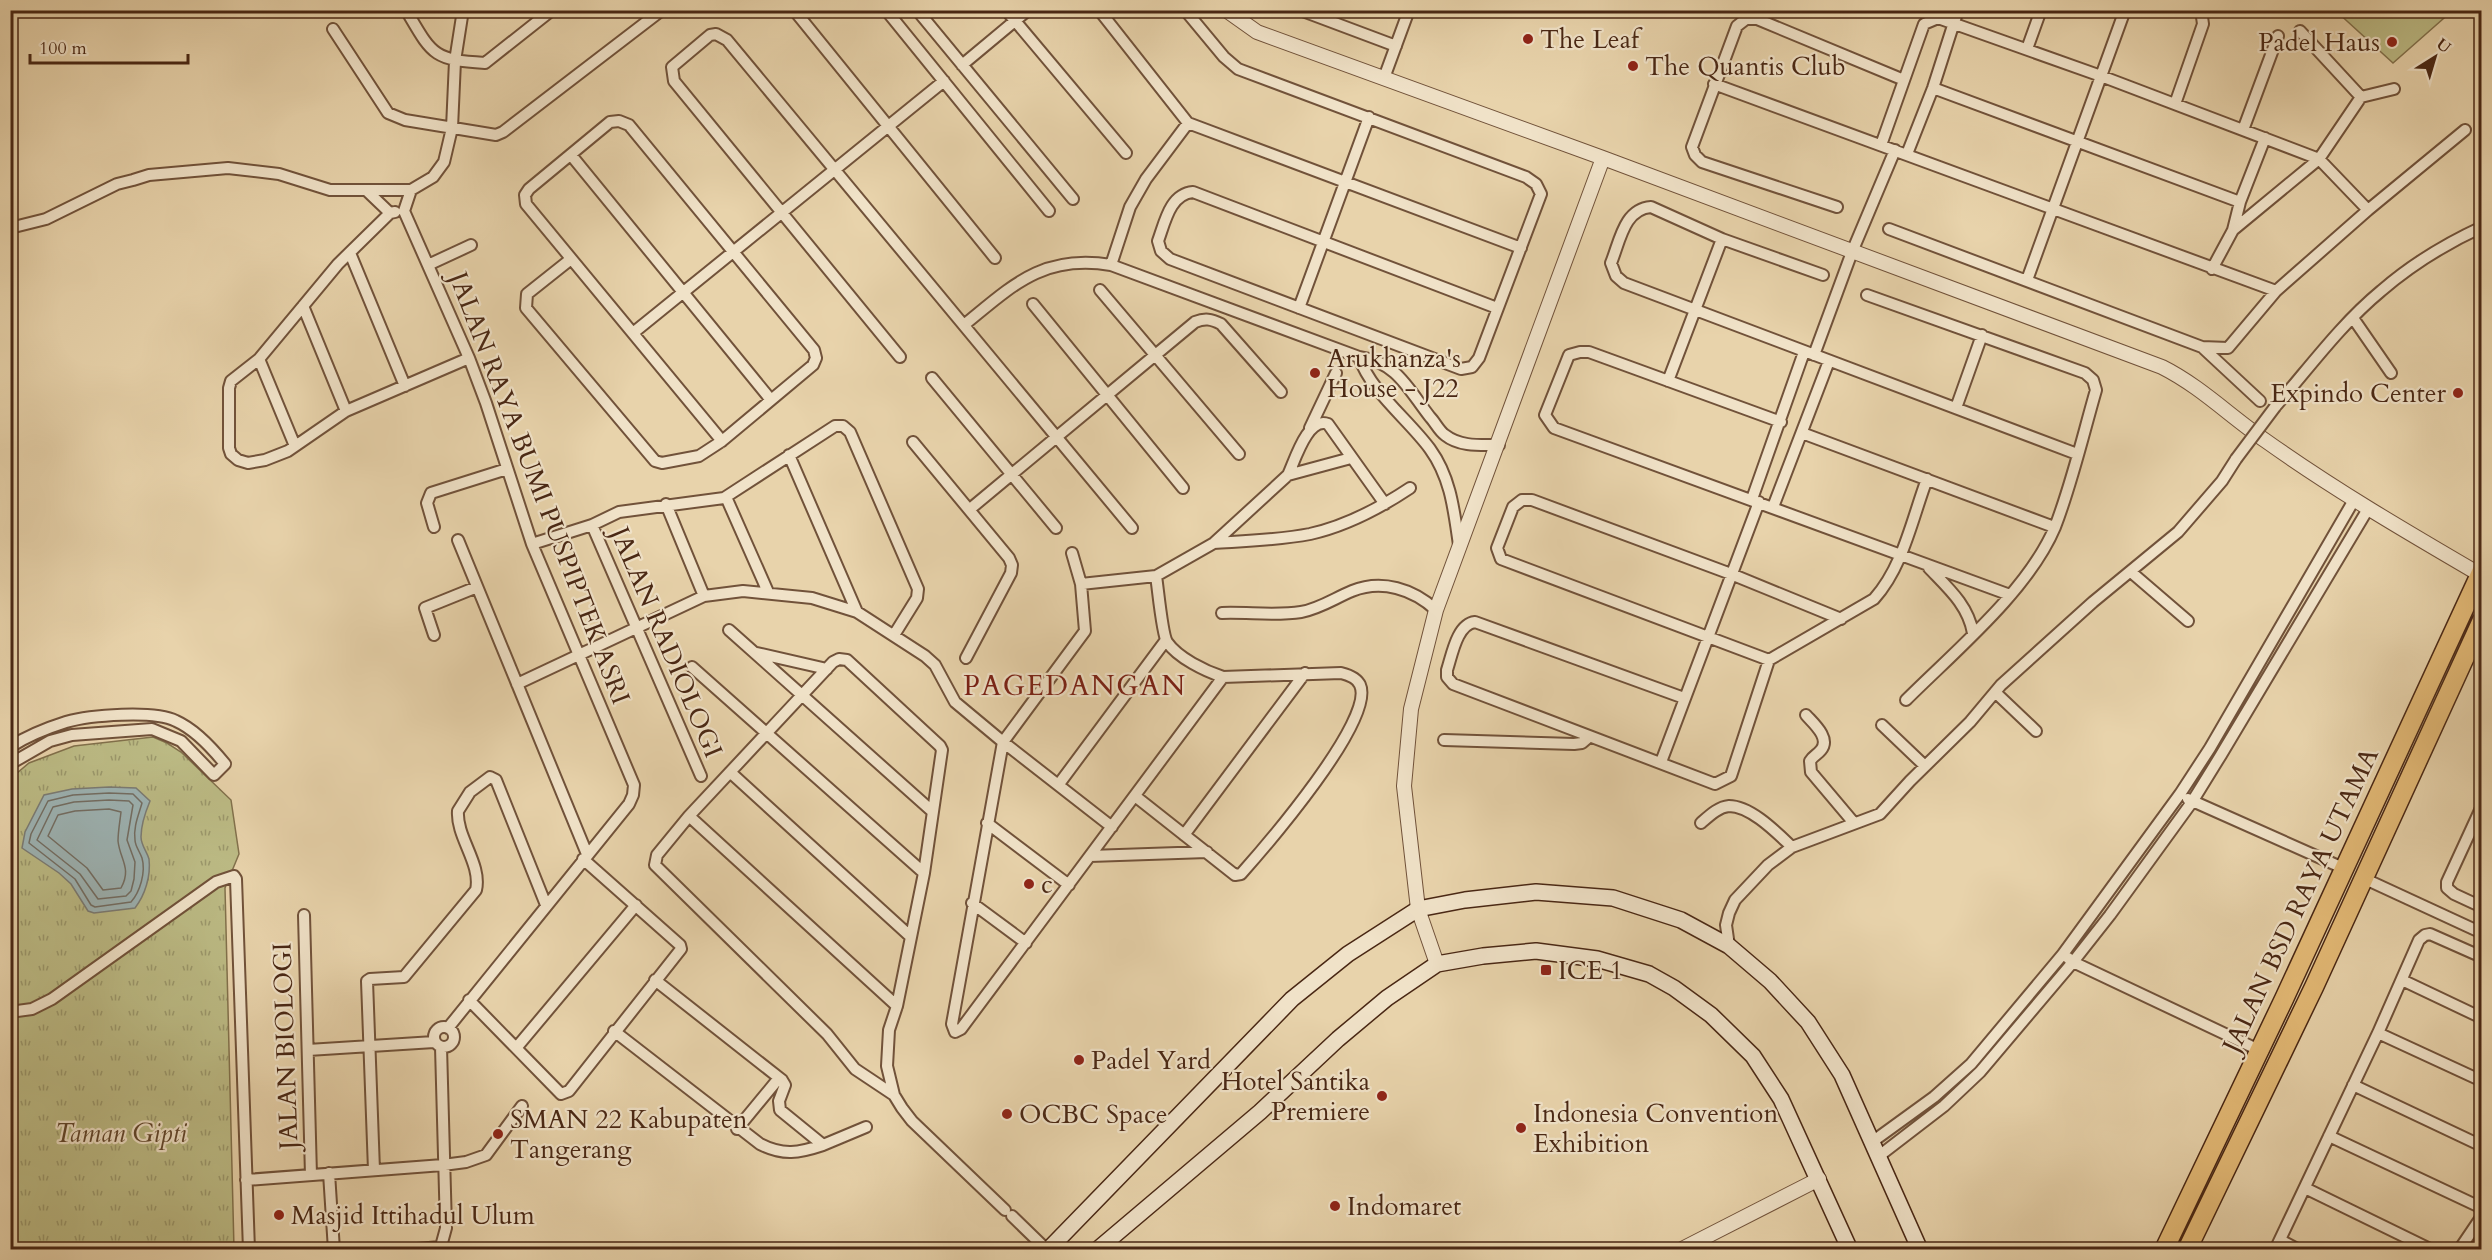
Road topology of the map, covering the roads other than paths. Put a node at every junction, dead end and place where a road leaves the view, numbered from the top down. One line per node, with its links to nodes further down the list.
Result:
1 (406, 10): 26 (street)
2 (463, 10): 26 (street)
3 (552, 10): 26 (street)
4 (662, 10): 40 (street)
5 (794, 10): 39 (street)
6 (886, 10): 31 (street)
7 (917, 10): 27 (street)
8 (1006, 10): 19 (street)
9 (1028, 10): 19 (street)
10 (1099, 10): 38 (street)
11 (1185, 10): 37 (street)
12 (1226, 10): 29 (street)
13 (1300, 10): 24 (street)
14 (1409, 10): 24 (street)
15 (1958, 10): 20 (street)
16 (2041, 10): 25 (street)
17 (2125, 10): 28 (street)
18 (2201, 10): 36 (street)
19 (1015, 21): 27 (street); 47 (street)
20 (1955, 24): 25 (street); 30 (street); 33 (street)
21 (333, 29): 40 (street)
22 (2300, 31): 35 (street)
23 (2278, 36): 41 (street)
24 (1396, 46): 29 (street)
25 (2027, 49): 28 (street)
26 (455, 61): 40 (street)
27 (962, 65): 56 (street)
28 (2101, 76): 36 (street); 44 (street)
29 (1384, 78): 50 (street)
30 (1904, 80): 32 (street); 45 (street)
31 (944, 81): 39 (street); 63 (street)
32 (1714, 84): 45 (street); 58 (street)
33 (1933, 87): 44 (street); 48 (street)
34 (2394, 89): 35 (street)
35 (2361, 97): 51 (street)
36 (2175, 104): 41 (street)
37 (1369, 117): 53 (street); 72 (street)
38 (1188, 123): 53 (street); 79 (street)
39 (888, 126): 52 (street); 76 (street)
40 (452, 128): 54 (street)
41 (2243, 130): 43 (street)
42 (2465, 130): 60 (street)
43 (2265, 138): 51 (street); 57 (street)
44 (2077, 143): 57 (street); 59 (street)
45 (1881, 145): 46 (street)
46 (1894, 150): 48 (street); 74 (street)
47 (1126, 153)
48 (1907, 154): 59 (street)
49 (571, 155): 73 (street); 77 (street); 85 (street)
50 (1603, 158): 74 (street); 122 (street)
51 (2319, 159): 60 (street); 68 (street)
52 (835, 169): 62 (street); 62 (street); 93 (street)
53 (1344, 181): 70 (street); 72 (street)
54 (411, 190): 55 (street); 61 (street)
55 (367, 191): 64 (street); 66 (street)
56 (1073, 199)
57 (2240, 202): 68 (street)
58 (1837, 207)
59 (2052, 208): 80 (street); 82 (street)
60 (2368, 210): 84 (street)
61 (404, 211): 64 (street); 78 (street, JALAN RAYA BUMI PUSPIPTEK ASRI)
62 (782, 212): 73 (street); 99 (street)
63 (1049, 212)
64 (390, 213): 75 (street)
65 (2481, 227): 92 (street)
66 (10, 228)
67 (1889, 229): 82 (street)
68 (2233, 230): 80 (street)
69 (1722, 239): 81 (street); 91 (street); 91 (street)
70 (1323, 241): 89 (street); 89 (street); 90 (street)
71 (471, 245): 78 (street)
72 (1521, 248): 90 (street)
73 (733, 252): 85 (street); 111 (street)
74 (1852, 252): 97 (street); 137 (street)
75 (350, 253): 88 (street); 108 (street)
76 (995, 258)
77 (571, 259): 94 (street); 120 (street)
78 (428, 265): 101 (street, JALAN RAYA BUMI PUSPIPTEK ASRI)
79 (1111, 265): 93 (street); 100 (street)
80 (2212, 269): 84 (street)
81 (1823, 275)
82 (2027, 280): 96 (street)
83 (1100, 290): 98 (street)
84 (2276, 291): 96 (street)
85 (683, 292): 94 (street); 111 (street)
86 (1867, 296): 95 (street)
87 (1033, 304): 110 (street)
88 (303, 306): 102 (street); 114 (street)
89 (1299, 308): 90 (street)
90 (1497, 308)
91 (1697, 310): 97 (street); 107 (street)
92 (2353, 318): 105 (street); 155 (street, bridge)
93 (964, 325): 119 (street)
94 (633, 333): 120 (street)
95 (1982, 335): 113 (street); 126 (street)
96 (2202, 347): 112 (street)
97 (1809, 354): 103 (street); 115 (street)
98 (1155, 355): 109 (street); 110 (street); 125 (street)
99 (900, 357)
100 (1359, 357): 118 (street); 124 (street)
101 (469, 358): 108 (street); 129 (street, JALAN RAYA BUMI PUSPIPTEK ASRI)
102 (259, 359): 123 (street); 123 (street)
103 (1828, 361): 113 (street); 117 (street)
104 (1336, 373): 116 (street)
105 (2391, 373)
106 (932, 378): 130 (street)
107 (1668, 381): 115 (street); 136 (street)
108 (405, 386): 114 (street)
109 (1281, 393)
110 (1107, 395): 119 (street); 133 (street)
111 (771, 400): 120 (street)
112 (2260, 401)
113 (1956, 408): 126 (street)
114 (346, 411): 123 (street)
115 (1781, 422): 136 (street)
116 (1310, 428): 128 (street); 131 (street)
117 (1802, 434): 132 (street); 140 (street)
118 (1444, 435): 122 (street); 124 (street)
119 (1057, 437): 130 (street); 147 (street)
120 (722, 441)
121 (913, 442): 141 (street)
122 (1498, 445): 151 (street)
123 (295, 446)
124 (1430, 449): 151 (street)
125 (1239, 454)
126 (2077, 454): 145 (street)
127 (789, 455): 135 (street); 165 (street); 174 (street)
128 (1352, 458): 131 (street); 139 (street)
129 (507, 469): 144 (street); 150 (street, JALAN RAYA BUMI PUSPIPTEK ASRI)
130 (1012, 475): 141 (street); 146 (street)
131 (1288, 475): 149 (street)
132 (1927, 479): 145 (street); 153 (street)
133 (1183, 488)
134 (1410, 488): 139 (street)
135 (726, 497): 138 (street); 161 (street)
136 (1755, 500): 140 (street); 157 (street)
137 (2354, 500): 142 (street); 204 (street)
138 (666, 504): 143 (street); 163 (street)
139 (1385, 504): 149 (street)
140 (1773, 507): 153 (street)
141 (970, 509): 179 (street)
142 (2368, 509): 156 (street); 206 (street)
143 (592, 525): 150 (street); 170 (street, JALAN RADIOLOGI)
144 (434, 527)
145 (2054, 527): 162 (street)
146 (1056, 528)
147 (1132, 528)
148 (458, 540): 160 (street)
149 (1214, 543): 158 (street)
150 (532, 544): 178 (street, JALAN RAYA BUMI PUSPIPTEK ASRI)
151 (1459, 550): 164 (street)
152 (1072, 553): 159 (street)
153 (1900, 555): 154 (street); 167 (street)
154 (1927, 566): 162 (street); 172 (street)
155 (2131, 572): 169 (street); 186 (street)
156 (2480, 572): 220 (main road, JALAN BSD RAYA UTAMA)
157 (1731, 574): 167 (street); 175 (street); 175 (street)
158 (1156, 576): 159 (street); 176 (street)
159 (1081, 584): 196 (street)
160 (477, 587): 173 (street); 185 (street)
161 (768, 592): 163 (street); 165 (street)
162 (2010, 595): 172 (street)
163 (704, 596): 170 (street)
164 (1436, 610): 166 (street); 228 (street)
165 (857, 612): 174 (street)
166 (1222, 613)
167 (1841, 618): 180 (street)
168 (2481, 620): 222 (main road, JALAN BSD RAYA UTAMA)
169 (2188, 621)
170 (637, 628): 178 (street); 202 (street, JALAN RADIOLOGI)
171 (729, 630): 177 (street)
172 (1973, 633): 189 (street)
173 (434, 635)
174 (894, 635): 196 (street)
175 (1707, 636): 180 (street); 188 (street)
176 (1166, 640): 184 (street); 203 (street)
177 (755, 653): 182 (street); 187 (street)
178 (580, 655): 185 (street); 218 (street, JALAN RAYA BUMI PUSPIPTEK ASRI)
179 (966, 658)
180 (1769, 660): 198 (street)
181 (693, 666): 193 (street)
182 (827, 669): 187 (street); 208 (street)
183 (1305, 673): 184 (street); 215 (street); 217 (street)
184 (1223, 677): 205 (street)
185 (517, 684): 218 (street)
186 (1995, 692): 192 (street); 200 (street)
187 (802, 695): 193 (street); 208 (street)
188 (1684, 698): 194 (street); 198 (street)
189 (1906, 700)
190 (1806, 715): 212 (street)
191 (1882, 724): 200 (street)
192 (2036, 731)
193 (767, 733): 201 (street); 221 (street)
194 (1589, 737): 195 (street); 198 (street)
195 (1444, 740)
196 (1003, 742): 203 (street); 210 (street)
197 (10, 747): 199 (street)
198 (1661, 762)
199 (10, 764)
200 (1925, 766): 212 (street)
201 (730, 772): 209 (street); 231 (street)
202 (701, 776)
203 (1059, 784): 214 (street)
204 (2180, 794): 206 (street); 234 (street)
205 (1135, 796): 214 (street); 215 (street)
206 (2192, 802): 220 (street); 236 (street)
207 (2481, 806): 213 (street)
208 (933, 812): 221 (street)
209 (689, 816): 241 (street); 256 (street)
210 (987, 823): 223 (street); 224 (street)
211 (1701, 823): 216 (street)
212 (1854, 824): 216 (street)
213 (2477, 825): 227 (street)
214 (1112, 827): 219 (street)
215 (1184, 835): 217 (street)
216 (1792, 847): 233 (street)
217 (1207, 852): 219 (street)
218 (585, 856): 225 (street, JALAN RAYA BUMI PUSPIPTEK ASRI); 226 (street)
219 (1090, 856): 223 (street)
220 (2343, 868): 250 (main road, JALAN BSD RAYA UTAMA)
221 (924, 873): 231 (street)
222 (2363, 878): 230 (street); 273 (main road, JALAN BSD RAYA UTAMA)
223 (1069, 885): 232 (street)
224 (972, 903): 232 (street); 232 (street)
225 (546, 905): 240 (street, JALAN RAYA BUMI PUSPIPTEK ASRI); 247 (street)
226 (636, 905): 238 (street); 248 (street)
227 (2481, 907)
228 (1418, 909): 233 (main road); 237 (street); 281 (main road)
229 (304, 915): 249 (street, JALAN BIOLOGI)
230 (2481, 933)
231 (911, 938): 241 (street)
232 (1026, 943)
233 (1729, 946): 261 (main road)
234 (2063, 954): 236 (street); 251 (street)
235 (2481, 957): 239 (street)
236 (2073, 962): 250 (street); 252 (street)
237 (1437, 964): 269 (main road); 282 (main road)
238 (656, 980): 244 (street); 253 (street)
239 (2402, 980): 243 (street); 245 (street)
240 (469, 1000): 246 (street, JALAN RAYA BUMI PUSPIPTEK ASRI); 248 (street)
241 (897, 1006): 256 (street)
242 (10, 1012): 270 (street)
243 (2481, 1018)
244 (614, 1031): 248 (street); 259 (street)
245 (2378, 1033): 254 (street); 255 (street)
246 (438, 1044): 247 (street); 265 (street)
247 (371, 1046): 249 (street); 266 (street)
248 (517, 1047)
249 (308, 1050): 268 (street, JALAN BIOLOGI)
250 (2259, 1050): 271 (main road, JALAN BSD RAYA UTAMA)
251 (1971, 1064): 252 (street); 261 (street)
252 (1980, 1072): 264 (street)
253 (779, 1078): 259 (street); 262 (street)
254 (2481, 1081)
255 (2353, 1085): 260 (street); 263 (street)
256 (894, 1095): 281 (street)
257 (522, 1106): 265 (street)
258 (866, 1127): 262 (street)
259 (737, 1129): 262 (street)
260 (2329, 1136): 272 (street); 274 (street)
261 (1872, 1142): 264 (main road)
262 (823, 1145)
263 (2481, 1146)
264 (1879, 1156): 285 (main road)
265 (443, 1165): 266 (street); 277 (street)
266 (374, 1170): 267 (street)
267 (329, 1173): 268 (street); 279 (street, JALAN BIOLOGI)
268 (311, 1175): 270 (street)
269 (1818, 1179): 283 (street); 284 (main road)
270 (246, 1180): 278 (street)
271 (2194, 1184): 273 (main road); 286 (main road, JALAN BSD RAYA UTAMA)
272 (2305, 1188): 276 (street); 289 (street)
273 (2213, 1192): 287 (main road, JALAN BSD RAYA UTAMA)
274 (2481, 1208)
275 (2481, 1216): 290 (street)
276 (2278, 1245): 288 (street)
277 (440, 1248): 280 (street)
278 (249, 1250)
279 (334, 1250)
280 (406, 1250)
281 (1048, 1250)
282 (1097, 1250)
283 (1680, 1250)
284 (1850, 1250)
285 (1920, 1250)
286 (2164, 1250)
287 (2187, 1250)
288 (2299, 1250)
289 (2432, 1250)
290 (2460, 1250)

